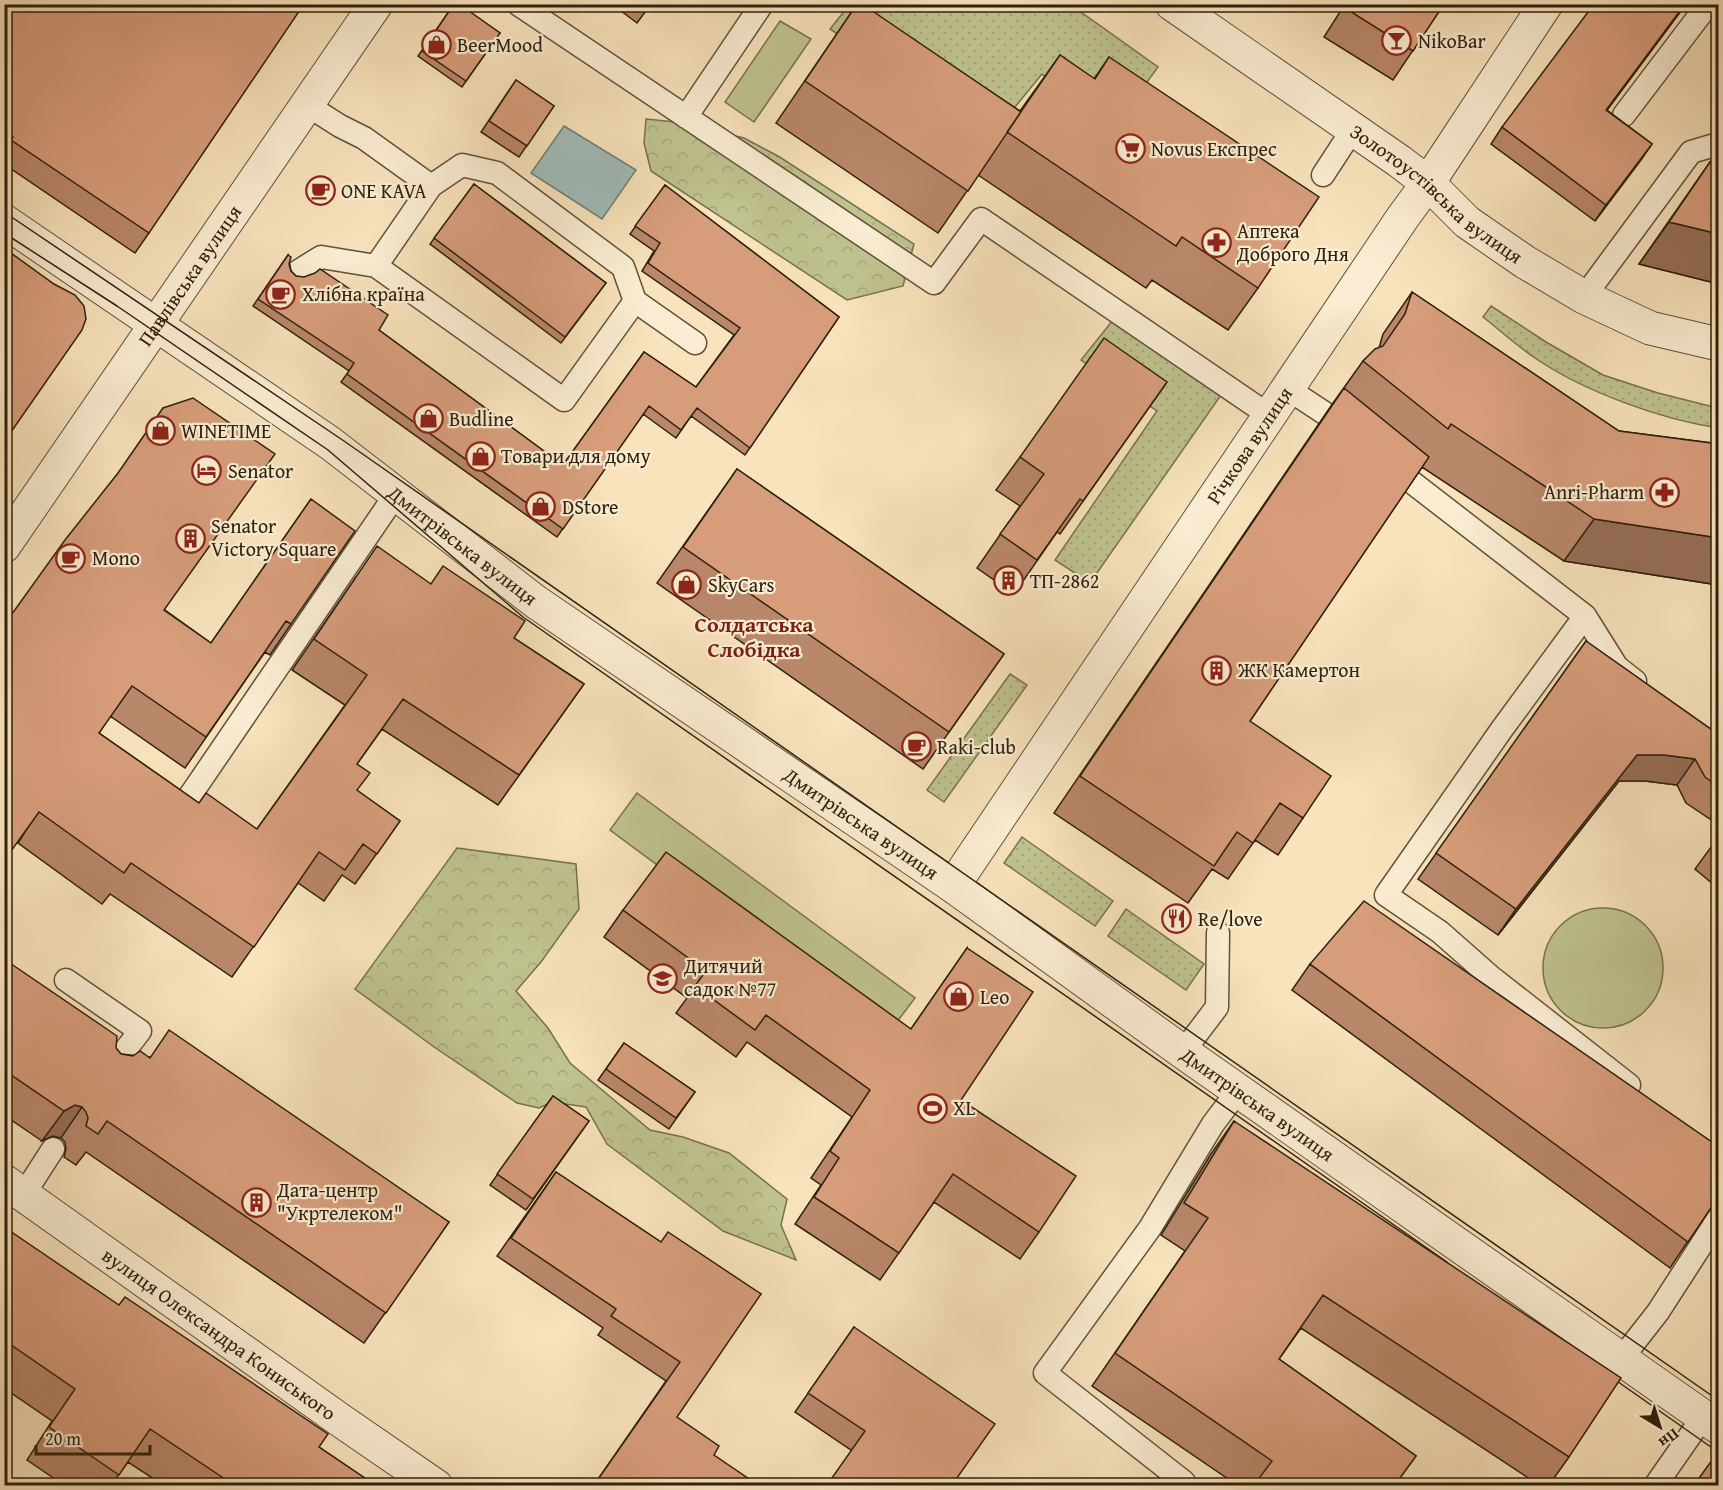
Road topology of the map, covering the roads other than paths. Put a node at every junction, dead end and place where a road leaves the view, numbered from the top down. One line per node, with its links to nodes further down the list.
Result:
1 (376, 4): 7 (street, Павлівська вулиця)
2 (518, 4): 9 (lane)
3 (762, 4): 9 (lane)
4 (1172, 4): 10 (street, Золотоустівська вулиця)
5 (1546, 4): 13 (street, Річкова вулиця)
6 (1694, 4): 8 (lane)
7 (308, 105): 14 (lane); 20 (street, Павлівська вулиця)
8 (1624, 115)
9 (686, 117): 24 (lane)
10 (1353, 129): 12 (lane); 13 (street, Золотоустівська вулиця)
11 (1719, 144): 18 (lane)
12 (1323, 175)
13 (1428, 183): 18 (street, Золотоустівська вулиця); 23 (street, Річкова вулиця)
14 (431, 186): 16 (lane); 19 (lane)
15 (4, 221): 20 (street, Дмитрівська вулиця)
16 (376, 266): 17 (lane); 19 (lane)
17 (297, 272)
18 (1584, 297): 22 (street, Золотоустівська вулиця)
19 (635, 301): 21 (lane)
20 (158, 324): 25 (street, Дмитрівська вулиця); 26 (street, Павлівська вулиця)
21 (695, 343)
22 (1719, 344)
23 (1288, 389): 24 (street, Річкова вулиця); 27 (lane)
24 (1270, 416): 30 (street, Річкова вулиця)
25 (396, 494): 29 (lane); 30 (street, Дмитрівська вулиця)
26 (4, 546)
27 (1585, 616): 28 (lane); 35 (lane)
28 (1654, 694)
29 (185, 804)
30 (953, 886): 33 (street, Дмитрівська вулиця)
31 (1218, 933): 33 (lane)
32 (66, 980): 34 (lane)
33 (1183, 1052): 36 (street, Дмитрівська вулиця)
34 (107, 1074)
35 (1629, 1085)
36 (1238, 1091): 40 (street, Дмитрівська вулиця); 43 (lane)
37 (53, 1149): 38 (lane)
38 (14, 1188): 42 (street, вулиця Олександра Кониського)
39 (1719, 1219): 40 (lane)
40 (1622, 1358): 41 (street, Дмитрівська вулиця)
41 (1711, 1422): 44 (lane)
42 (436, 1485)
43 (1185, 1485)
44 (1655, 1485)

